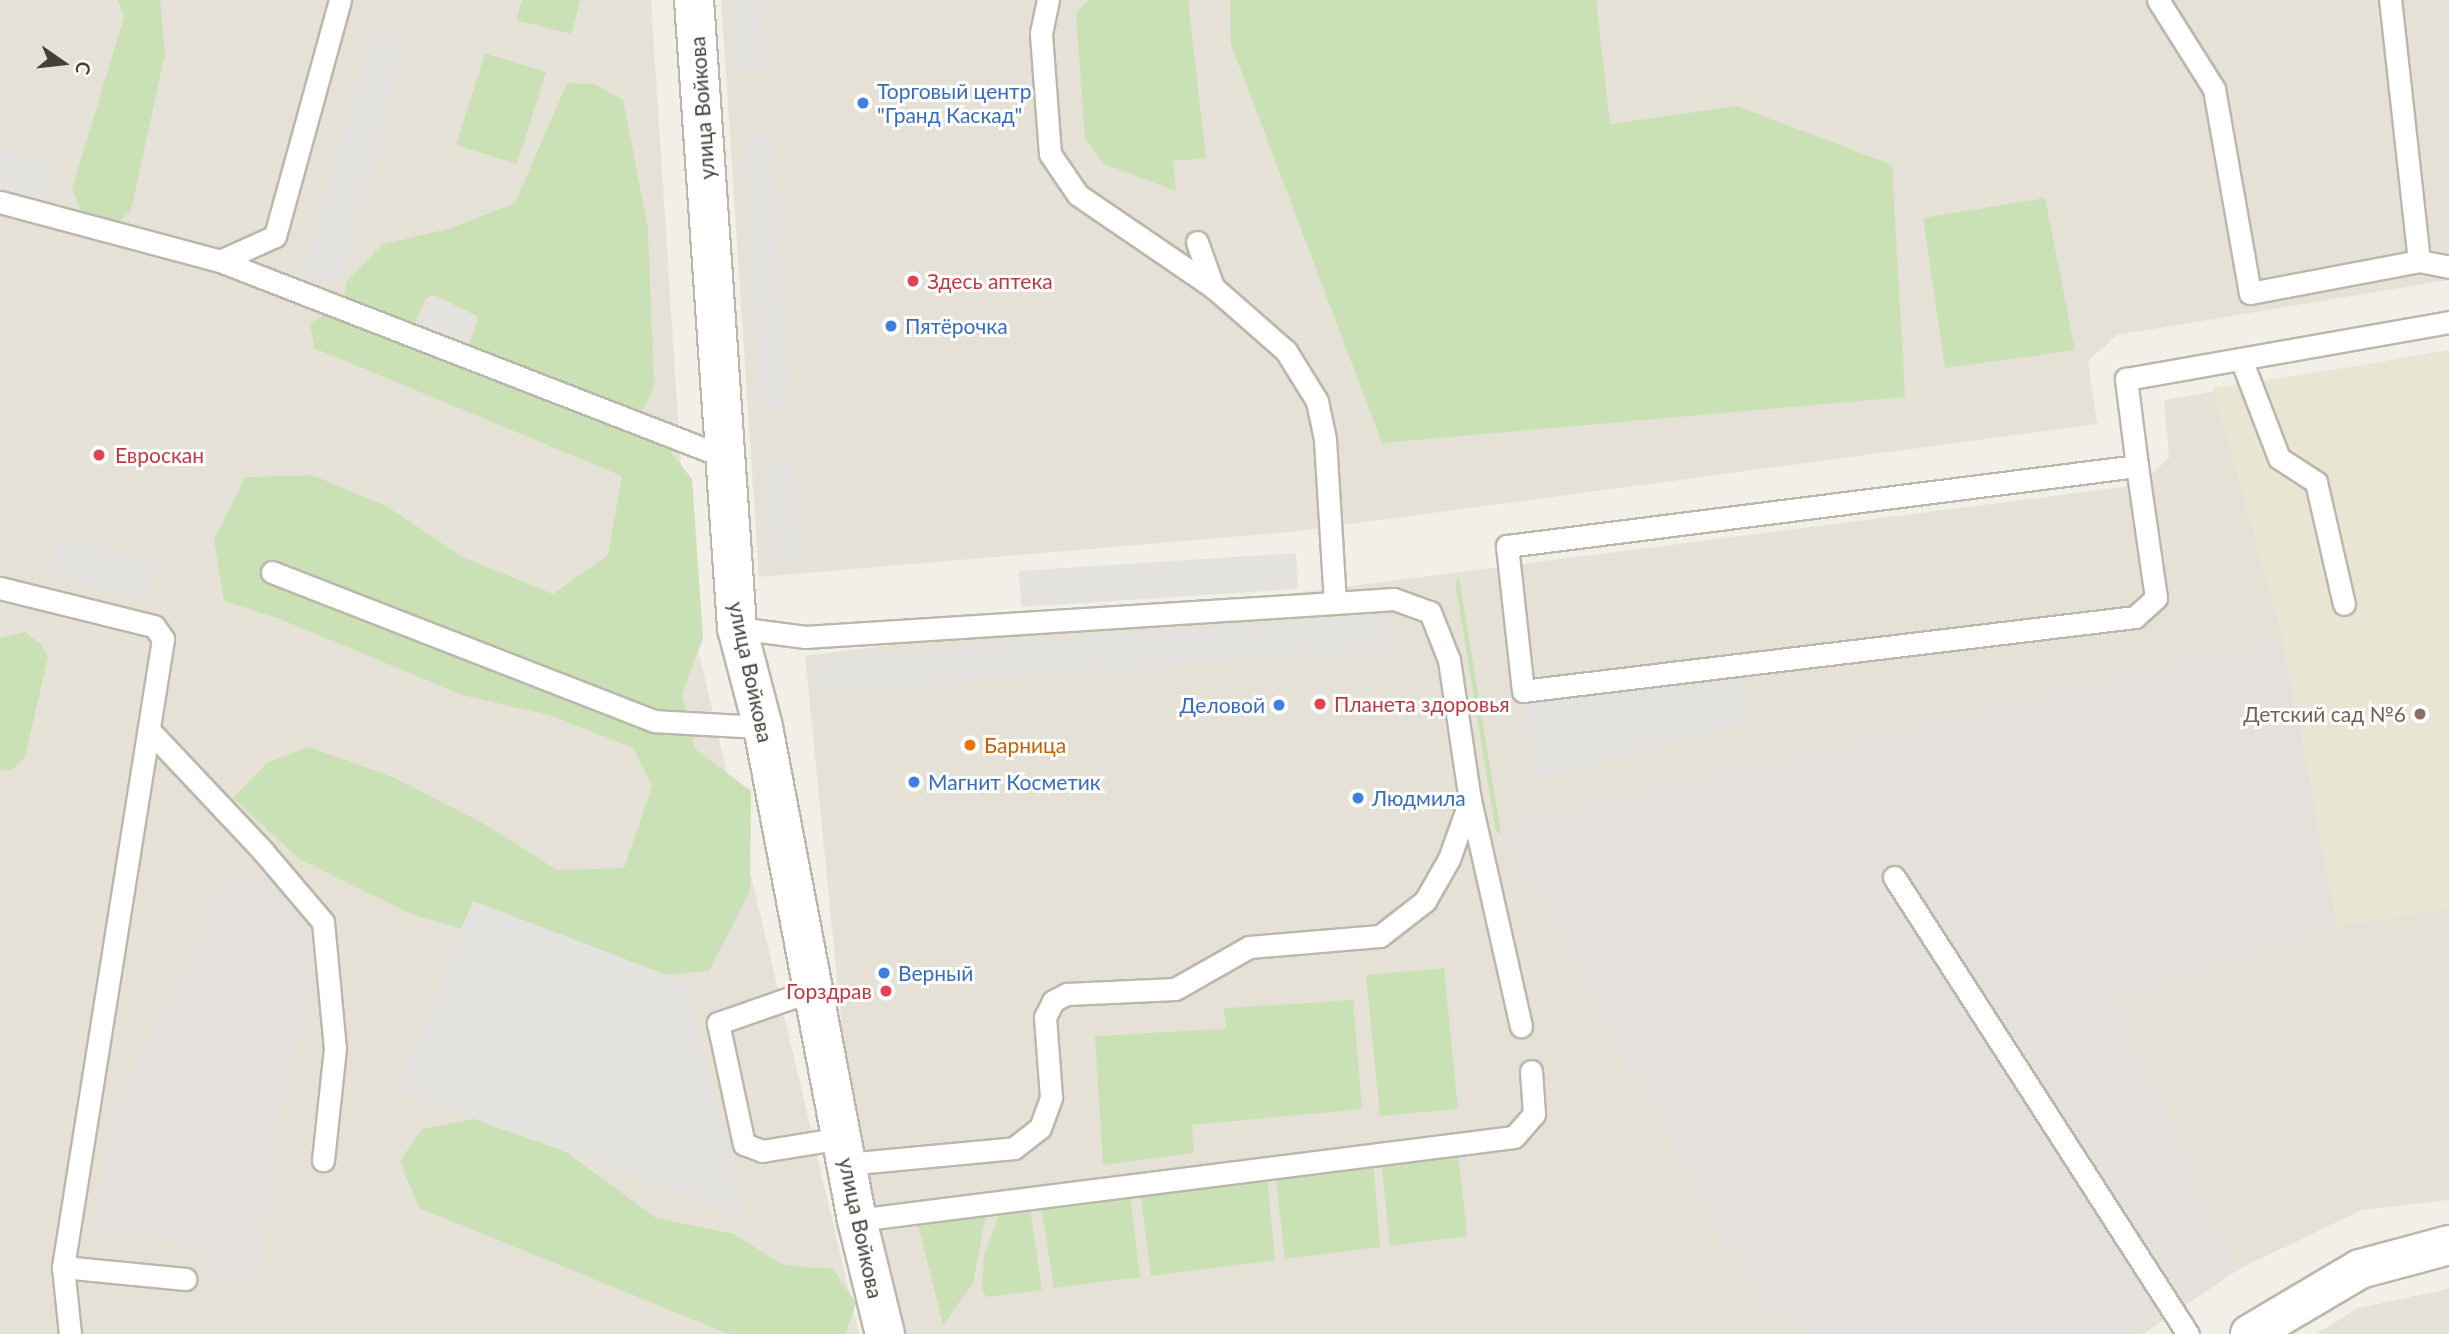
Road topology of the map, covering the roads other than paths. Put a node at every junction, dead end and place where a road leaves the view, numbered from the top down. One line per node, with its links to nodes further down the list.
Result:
1 (340, 0): 8 (lane)
2 (694, 0): 14 (street, улица Войкова)
3 (1048, 0): 11 (lane)
4 (2158, 0): 9 (lane)
5 (2390, 0): 9 (lane)
6 (0, 202): 8 (lane)
7 (1197, 242): 11 (lane)
8 (220, 261): 14 (lane)
9 (2419, 261): 10 (lane)
10 (2449, 267)
11 (1213, 287): 18 (lane)
12 (2449, 322): 13 (lane)
13 (2241, 359): 15 (lane); 19 (lane)
14 (725, 457): 20 (street, улица Войкова)
15 (2137, 466): 15 (lane)
16 (272, 572): 21 (lane)
17 (0, 588): 22 (lane)
18 (1335, 603): 20 (lane); 23 (lane)
19 (2344, 604)
20 (737, 628): 21 (street, улица Войкова)
21 (762, 727): 25 (street, улица Войкова)
22 (149, 730): 29 (lane); 32 (lane)
23 (1470, 800): 26 (lane); 28 (lane)
24 (1894, 877): 36 (lane)
25 (813, 990): 28 (street, улица Войкова); 28 (lane)
26 (1521, 1026)
27 (1531, 1072): 30 (lane)
28 (844, 1151): 30 (street, улица Войкова)
29 (323, 1160)
30 (857, 1220): 35 (street, улица Войкова)
31 (2449, 1245): 37 (street)
32 (63, 1267): 33 (lane); 34 (lane)
33 (185, 1279)
34 (70, 1334)
35 (885, 1334)
36 (2188, 1334)
37 (2250, 1334)

